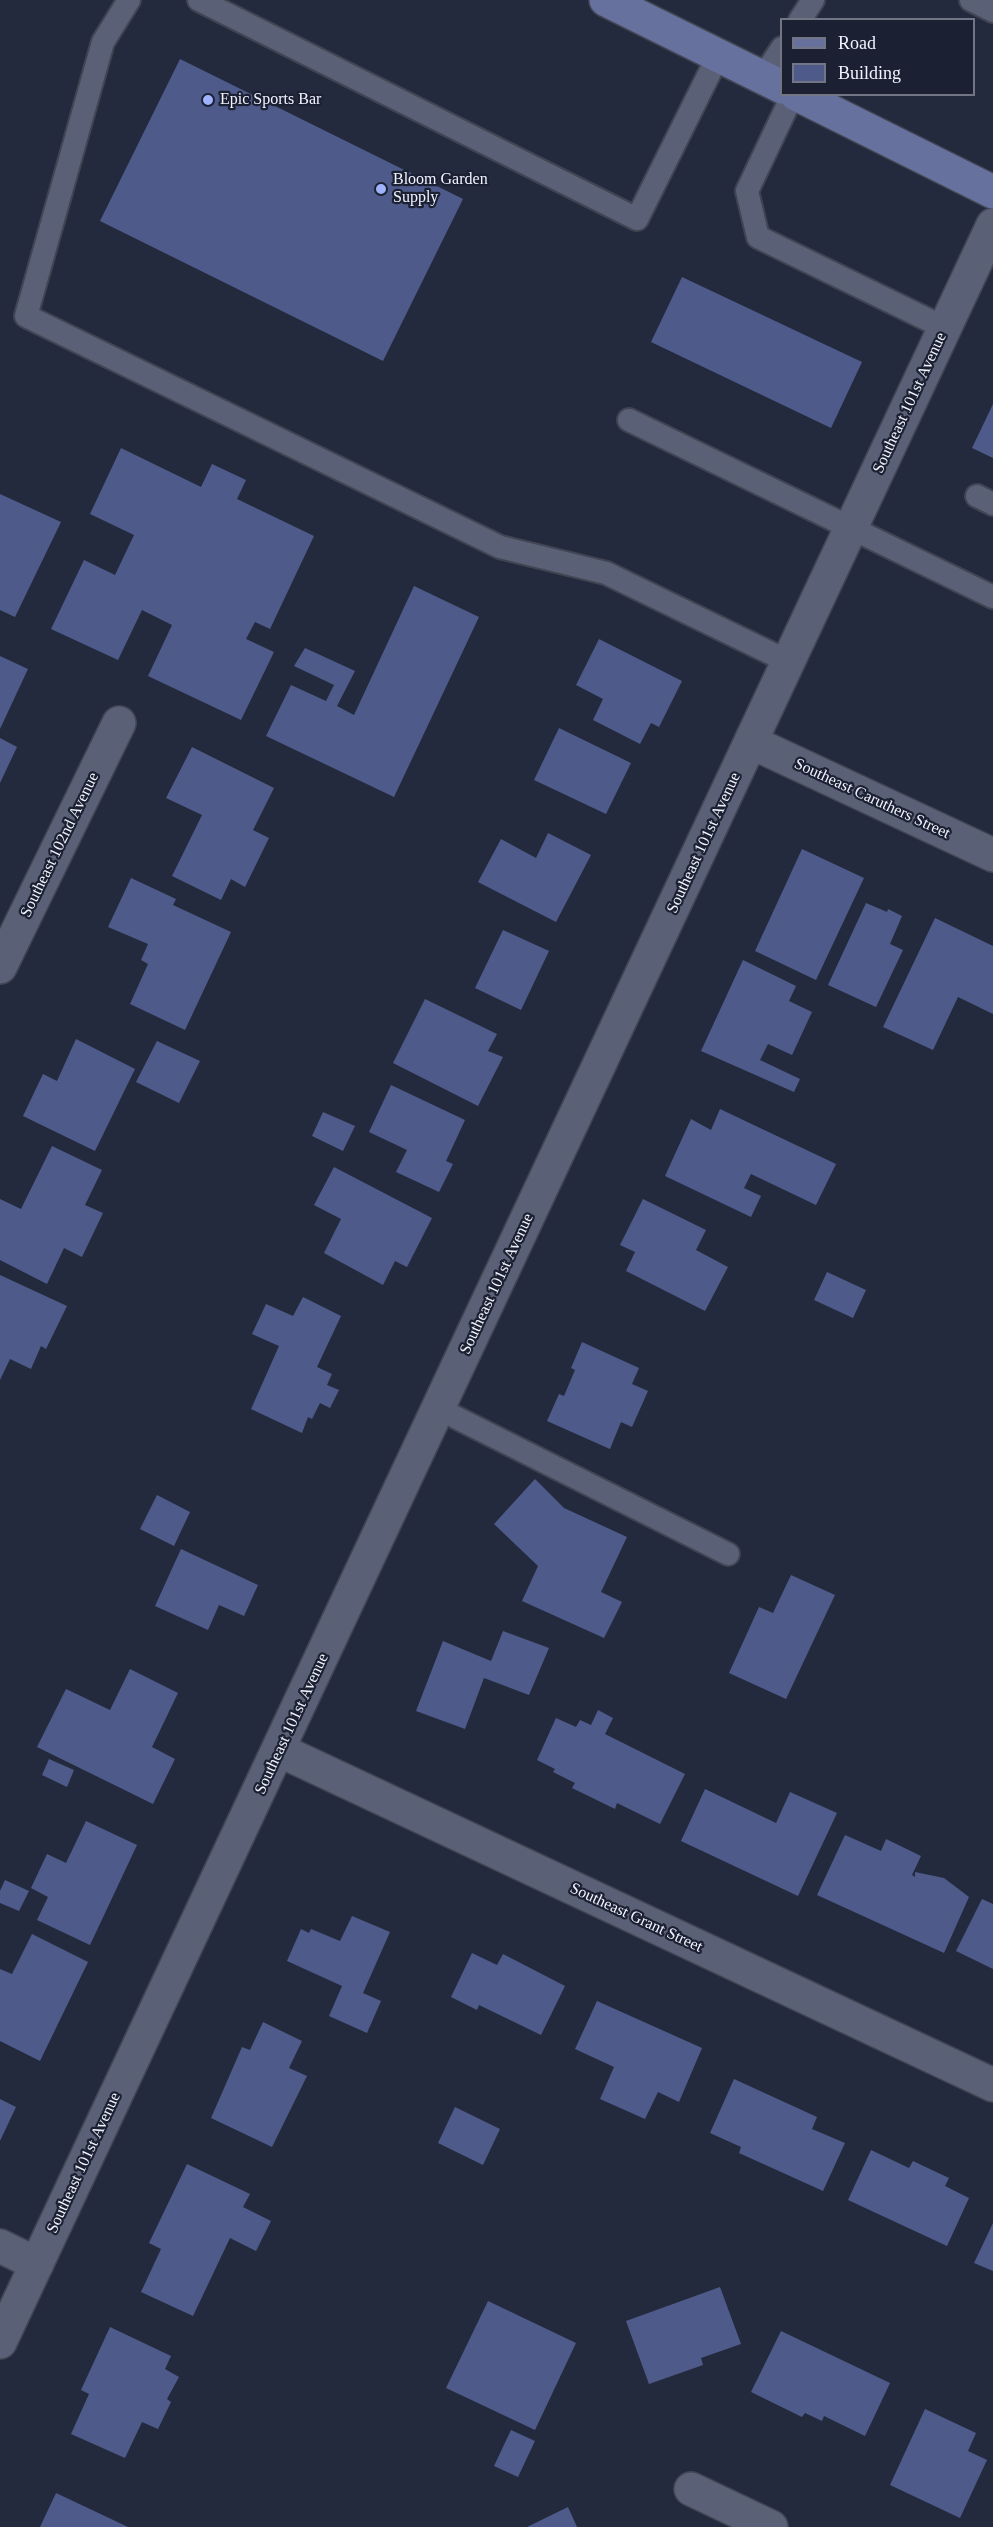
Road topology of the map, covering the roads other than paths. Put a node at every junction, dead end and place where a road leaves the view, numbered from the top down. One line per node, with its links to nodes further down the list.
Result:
1 (129, 0): 19 (lane)
2 (199, 0): 9 (lane)
3 (606, 0): 9 (main road)
4 (813, 0): 7 (lane)
5 (970, 0): 6 (lane)
6 (993, 11)
7 (801, 18)
8 (780, 55): 10 (lane)
9 (718, 56): 10 (main road)
10 (772, 83)
11 (794, 96): 15 (lane)
12 (799, 96): 13 (main road)
13 (993, 192)
14 (993, 225): 15 (street, Southeast 101st Avenue)
15 (945, 328): 17 (street, Southeast 101st Avenue)
16 (629, 420): 17 (lane)
17 (850, 529): 18 (lane); 19 (street, Southeast 101st Avenue)
18 (993, 597)
19 (789, 662): 21 (street, Southeast 101st Avenue)
20 (119, 723): 23 (street, Southeast 102nd Avenue)
21 (751, 742): 22 (street, Southeast Caruthers Street); 24 (street, Southeast 101st Avenue)
22 (993, 855)
23 (0, 967)
24 (439, 1409): 25 (lane); 26 (street, Southeast 101st Avenue)
25 (728, 1554)
26 (279, 1750): 27 (street, Southeast Grant Street); 29 (street, Southeast 101st Avenue)
27 (993, 2085)
28 (0, 2246): 29 (street)
29 (37, 2264): 30 (street, Southeast 101st Avenue)
30 (0, 2342)
31 (691, 2489): 32 (street)
32 (771, 2527)

